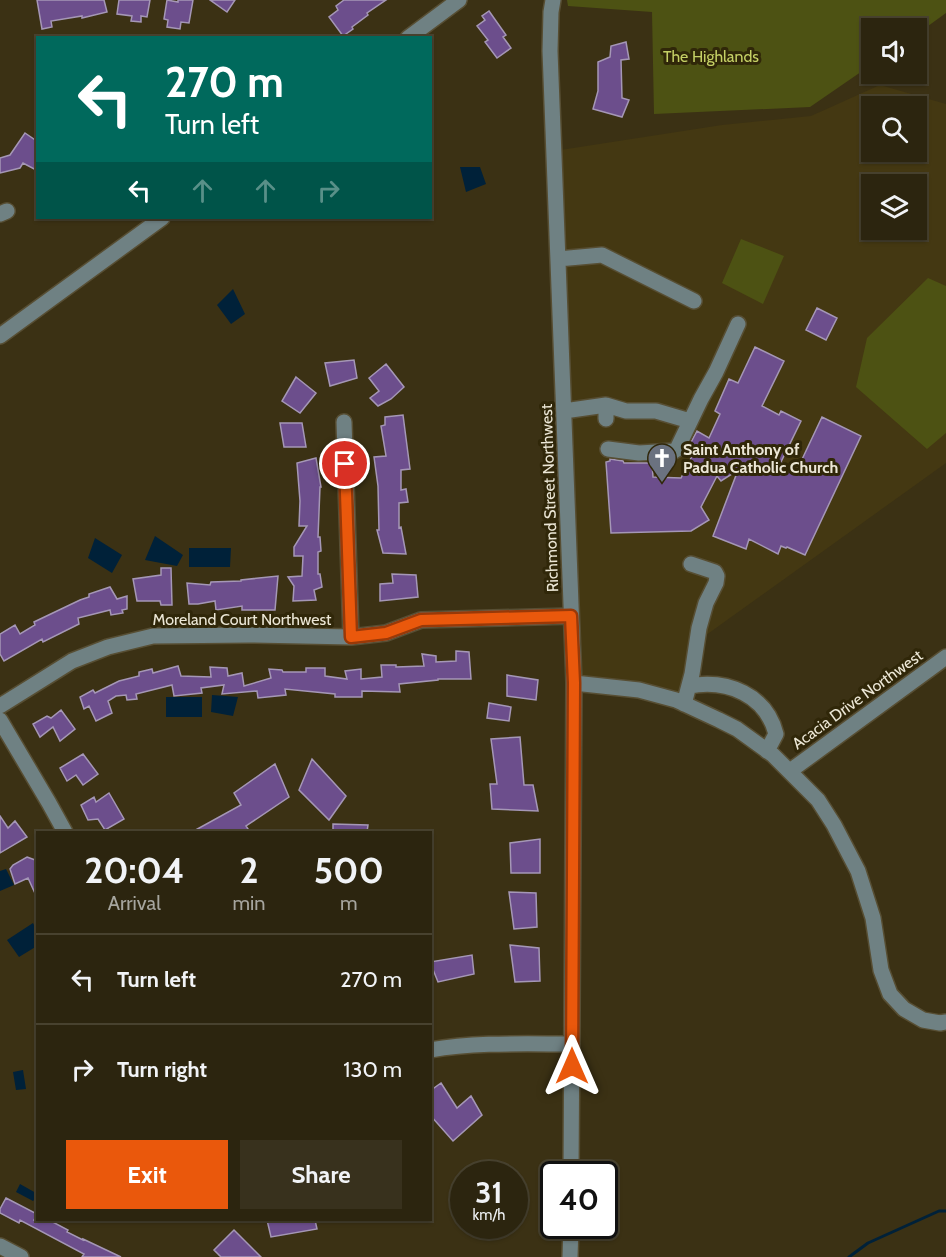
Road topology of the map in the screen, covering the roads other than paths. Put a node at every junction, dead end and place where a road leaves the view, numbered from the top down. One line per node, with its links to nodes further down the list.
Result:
1 (459, 0): 3 (street)
2 (553, 0): 5 (street, Richmond Street Northwest)
3 (411, 36)
4 (161, 219): 8 (street)
5 (558, 260): 6 (street); 9 (street, Richmond Street Northwest)
6 (694, 301)
7 (738, 324): 10 (street)
8 (0, 336)
9 (564, 411): 10 (street); 14 (street, Richmond Street Northwest)
10 (690, 421): 12 (street)
11 (344, 422): 15 (street)
12 (608, 449)
13 (691, 564): 18 (street)
14 (571, 616): 15 (street, Moreland Court Northwest); 17 (street, Richmond Street Northwest)
15 (351, 637): 20 (street, Moreland Court Northwest)
16 (946, 657): 23 (street, Acacia Drive Northwest)
17 (574, 683): 19 (street, Acacia Drive Northwest); 26 (street, Richmond Street Northwest)
18 (689, 686): 19 (street); 22 (street)
19 (684, 704): 22 (street, Acacia Drive Northwest)
20 (0, 706)
21 (0, 720): 24 (street)
22 (767, 751): 23 (street, Acacia Drive Northwest)
23 (789, 771): 25 (street, Acacia Drive Northwest)
24 (64, 831)
25 (946, 1022)
26 (572, 1044): 27 (street); 28 (street, Richmond Street Northwest)
27 (432, 1050)
28 (571, 1161)
29 (571, 1239): 32 (street)
30 (0, 1246): 31 (street)
31 (21, 1257)
32 (570, 1257)

